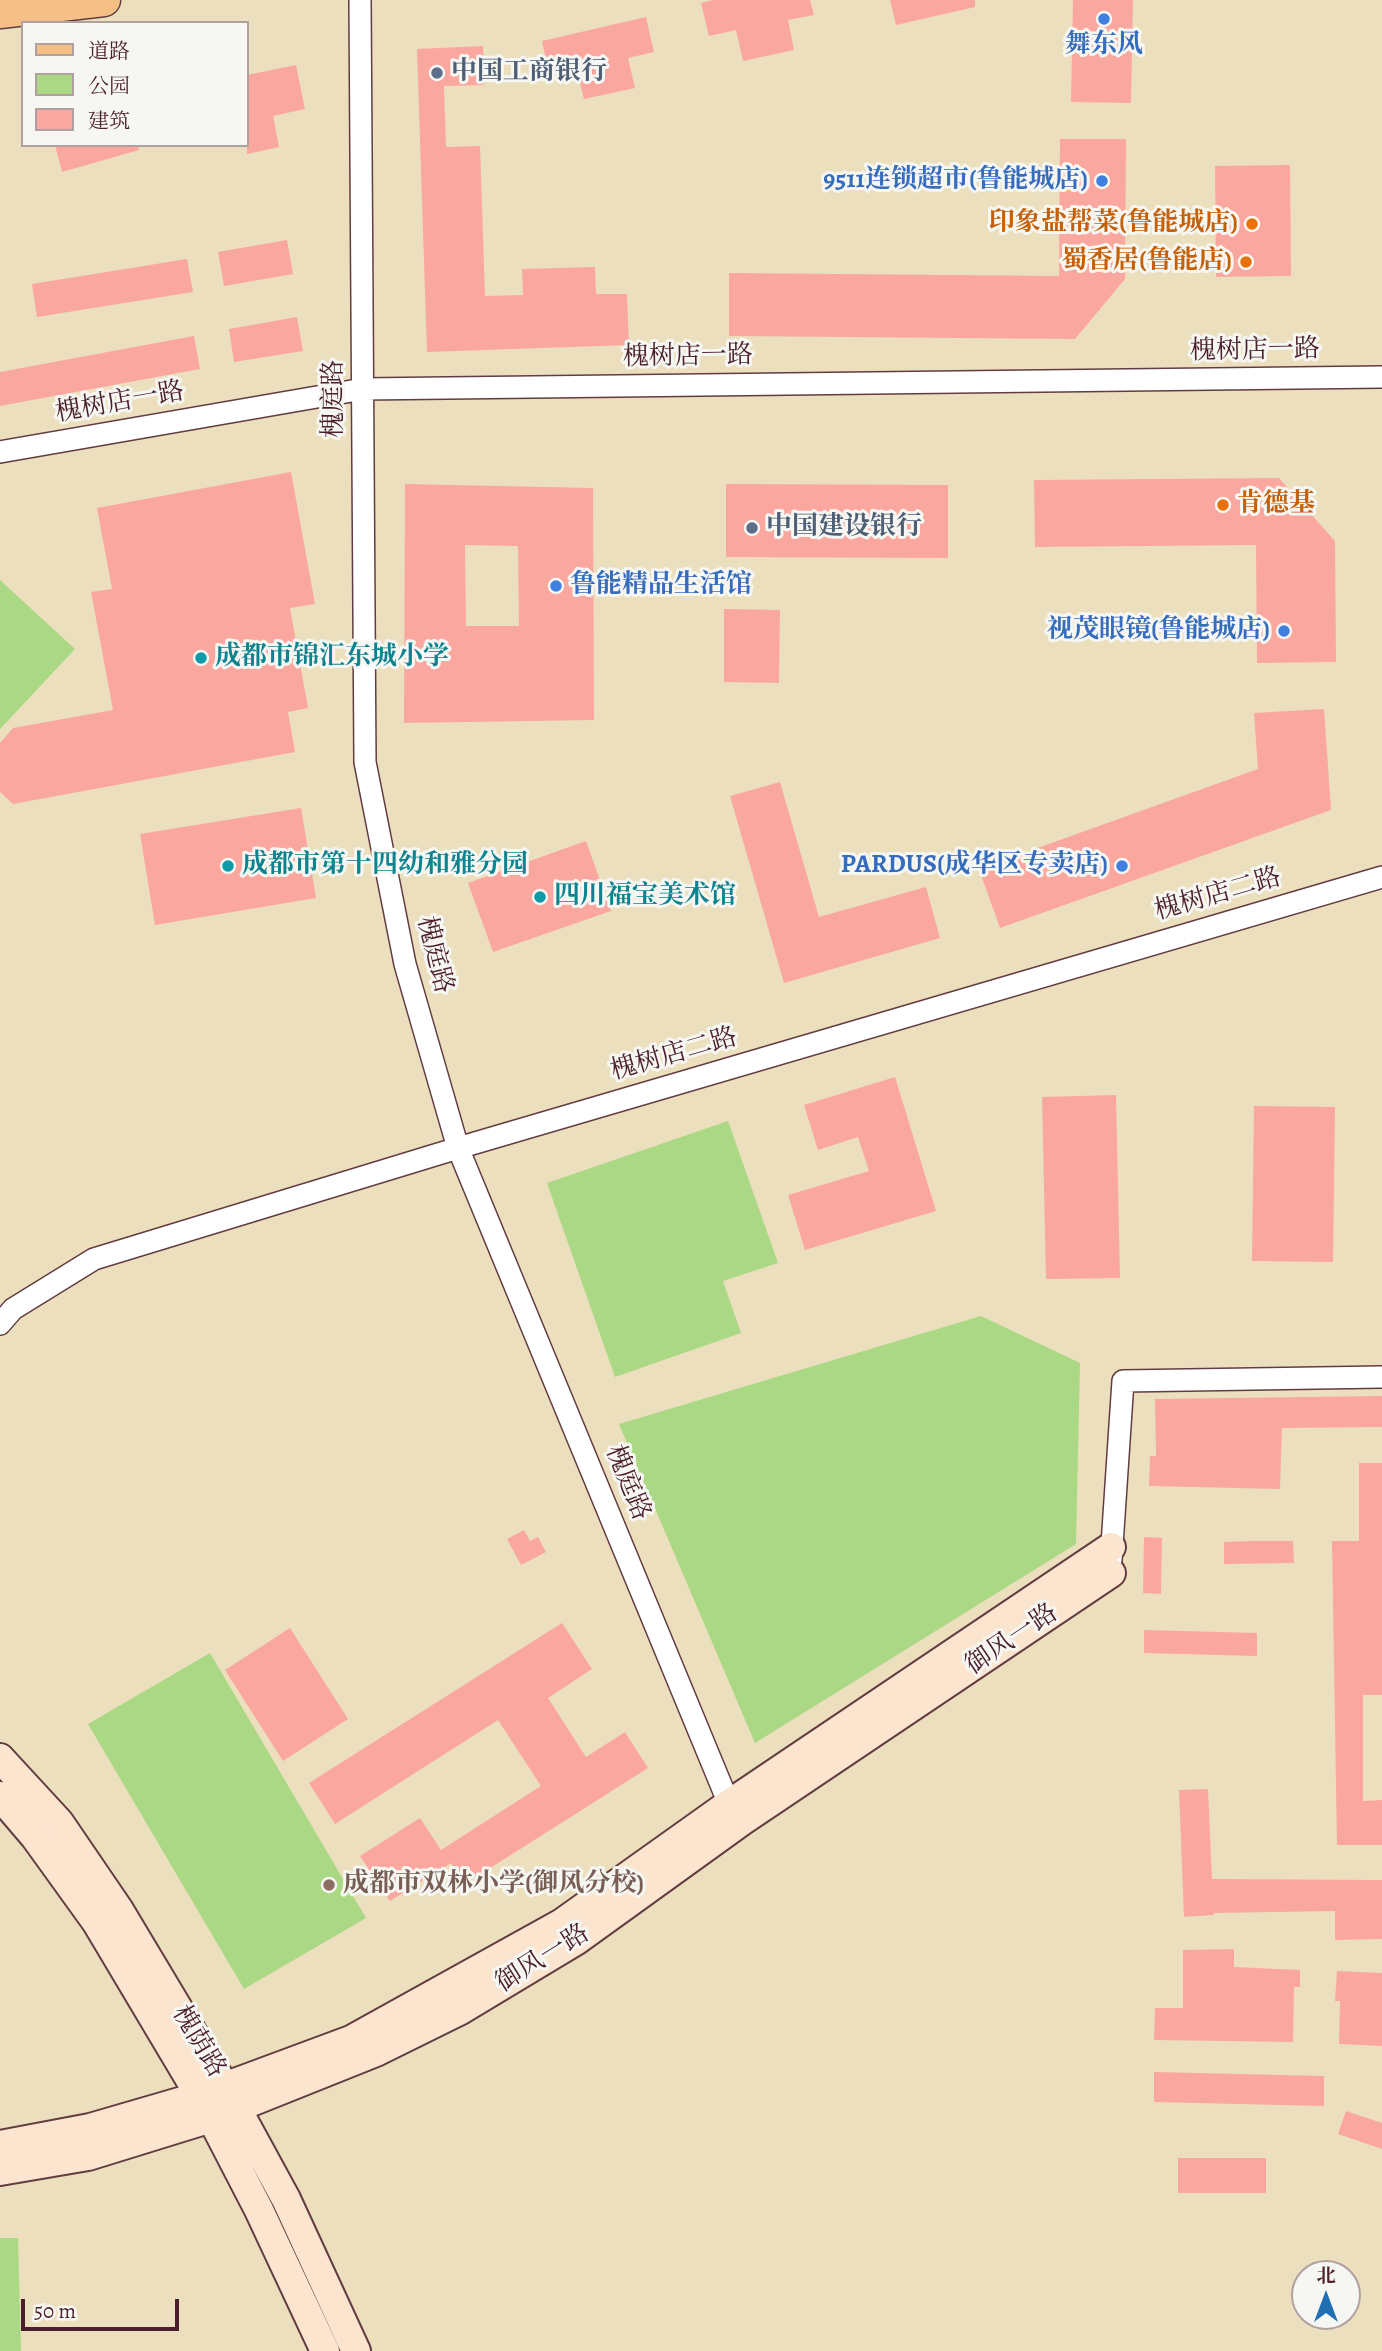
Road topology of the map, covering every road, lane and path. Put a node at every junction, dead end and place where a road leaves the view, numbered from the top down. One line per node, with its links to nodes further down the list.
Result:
1 (104, 0): 3 (main road)
2 (360, 0): 5 (street, 槐庭路)
3 (0, 12)
4 (1382, 377): 5 (street, 槐树店一路)
5 (363, 389): 6 (street, 槐树店一路); 8 (street, 槐庭路)
6 (0, 452)
7 (1382, 877): 8 (street, 槐树店二路)
8 (458, 1147): 9 (street, 槐树店二路); 14 (street, 槐庭路)
9 (0, 1324)
10 (1382, 1377): 11 (street, 御风一路)
11 (1111, 1560): 14 (main road, 御风一路)
12 (0, 1758): 15 (main road, 槐荫路)
13 (0, 1796): 15 (main road, 槐荫路)
14 (736, 1812): 15 (main road, 御风一路)
15 (218, 2102): 16 (main road, 御风一路); 17 (main road, 御风一路); 18 (main road, 槐荫路); 19 (main road, 槐荫路)
16 (0, 2144)
17 (0, 2171)
18 (325, 2351)
19 (356, 2351)

